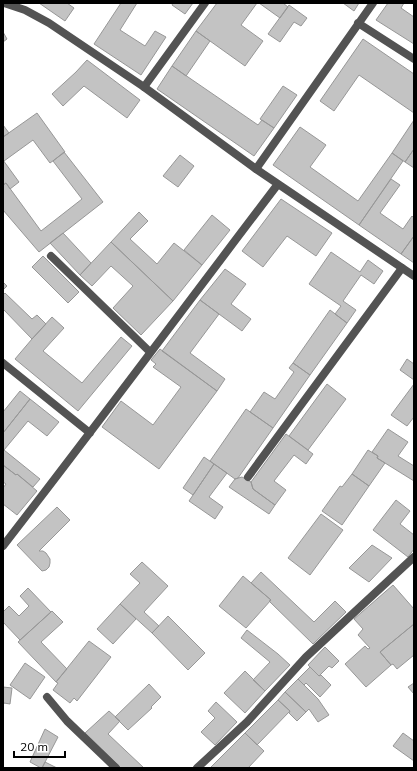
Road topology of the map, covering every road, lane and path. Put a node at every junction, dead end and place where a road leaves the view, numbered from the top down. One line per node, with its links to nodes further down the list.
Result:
1 (4, 3): 6 (street)
2 (205, 3): 6 (street)
3 (373, 3): 4 (street)
4 (358, 23): 5 (street); 7 (street)
5 (414, 59)
6 (144, 87): 7 (street)
7 (256, 170): 8 (street)
8 (278, 184): 10 (street); 12 (street)
9 (51, 256): 12 (street)
10 (402, 268): 11 (street); 15 (street)
11 (414, 276)
12 (150, 352): 14 (street)
13 (3, 362): 14 (street)
14 (90, 433): 16 (street)
15 (248, 477)
16 (3, 546)
17 (414, 557): 20 (street)
18 (47, 697): 19 (street)
19 (116, 768)
20 (197, 768)

